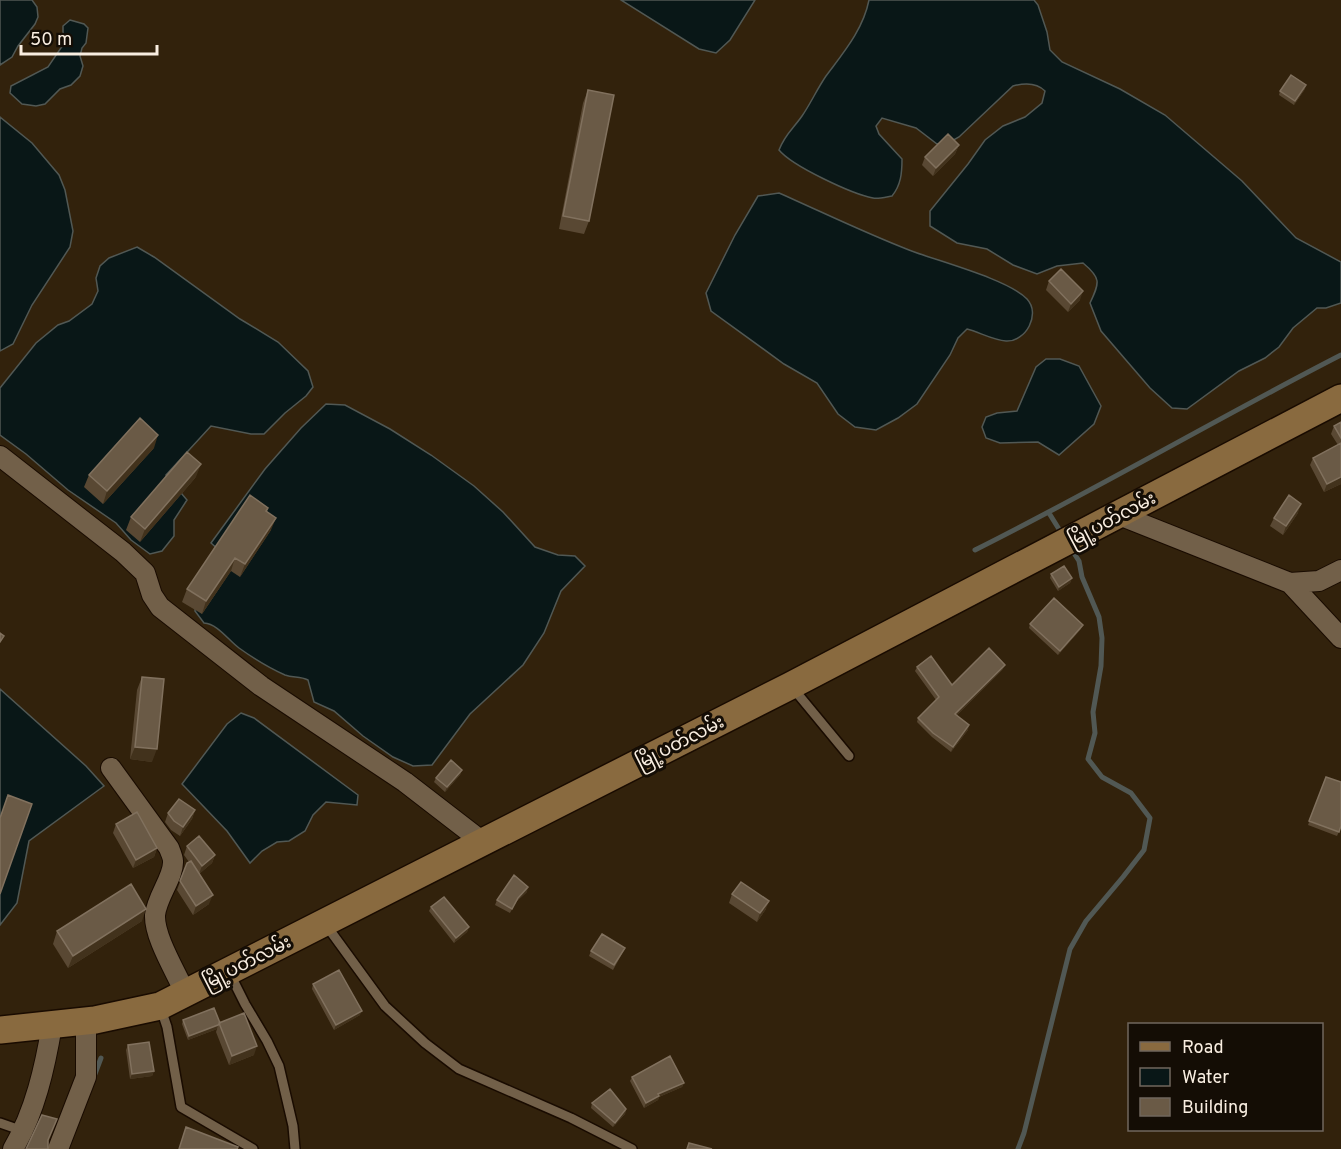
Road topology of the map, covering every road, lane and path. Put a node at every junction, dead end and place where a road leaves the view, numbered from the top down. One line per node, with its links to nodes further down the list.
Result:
1 (1341, 398): 3 (main road, မြို့ပတ်လမ်း)
2 (0, 456): 10 (street)
3 (1119, 515): 5 (street); 7 (main road, မြို့ပတ်လမ်း)
4 (1341, 570): 5 (street)
5 (1290, 583): 6 (street)
6 (1341, 638)
7 (790, 686): 8 (lane); 10 (main road, မြို့ပတ်လမ်း)
8 (849, 756)
9 (111, 768): 13 (street)
10 (484, 843): 11 (main road, မြို့ပတ်လမ်း)
11 (325, 923): 12 (main road, မြို့ပတ်လမ်း); 24 (lane)
12 (229, 971): 13 (main road, မြို့ပတ်လမ်း); 23 (lane)
13 (185, 993): 14 (main road, မြို့ပတ်လမ်း)
14 (160, 1006): 15 (main road, မြို့ပတ်လမ်း); 22 (lane)
15 (86, 1021): 16 (main road, မြို့ပတ်လမ်း); 21 (street)
16 (52, 1025): 17 (main road, မြို့ပတ်လမ်း); 19 (street)
17 (0, 1030)
18 (0, 1123): 19 (lane)
19 (24, 1131): 20 (street)
20 (13, 1149)
21 (58, 1149)
22 (253, 1149)
23 (296, 1149)
24 (632, 1149)

